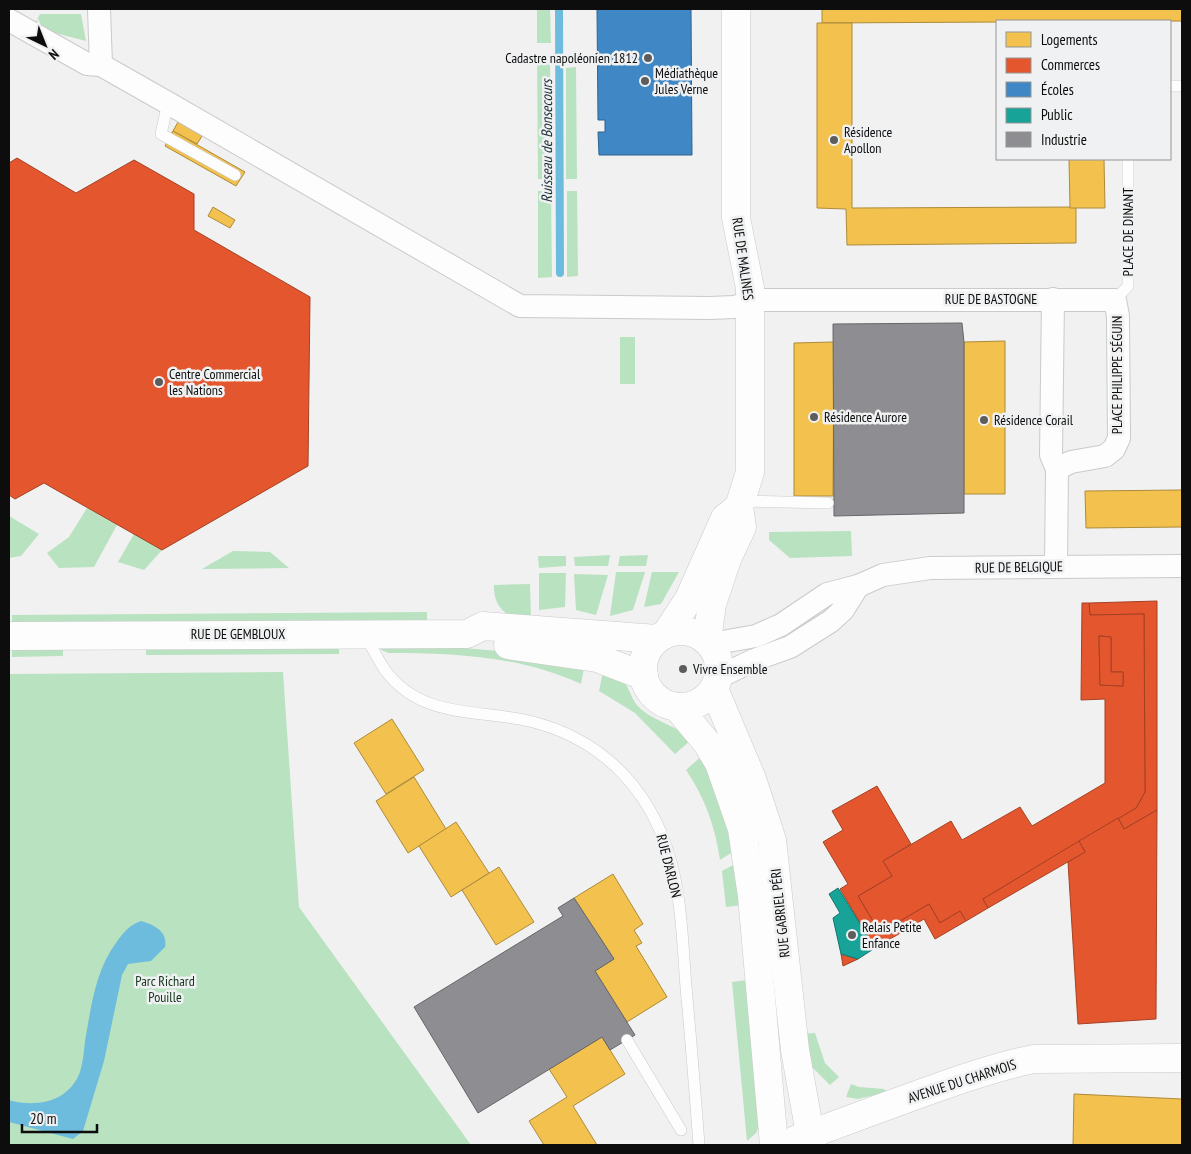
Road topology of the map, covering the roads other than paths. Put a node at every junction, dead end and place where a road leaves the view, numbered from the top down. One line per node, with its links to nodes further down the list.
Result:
1 (99, 9): 4 (street)
2 (736, 9): 10 (street, RUE DE MALINES)
3 (9, 20): 4 (street, RUE DE BASTOGNE)
4 (101, 66): 5 (street, RUE DE BASTOGNE)
5 (168, 102): 7 (lane); 10 (street, RUE DE BASTOGNE)
6 (1128, 160): 9 (lane, PLACE DE DINANT)
7 (235, 175)
8 (1054, 299): 9 (street, PLACE PHILIPPE SÉGUIN); 10 (street, RUE DE BASTOGNE); 11 (street, RUE DE BASTOGNE)
9 (1116, 300): 11 (street, PLACE PHILIPPE SÉGUIN)
10 (750, 304): 13 (street, RUE DE MALINES)
11 (1056, 469): 15 (street, RUE DE BASTOGNE)
12 (828, 503): 13 (lane)
13 (740, 504): 20 (street, RUE DE MALINES); 21 (street, RUE DE MALINES)
14 (1182, 566): 15 (street, RUE DE BELGIQUE)
15 (1056, 567): 16 (street, RUE DE BELGIQUE)
16 (858, 586): 21 (street, RUE DE BELGIQUE); 23 (street)
17 (364, 633): 18 (street, RUE DE GEMBLOUX); 19 (street, RUE DE GEMBLOUX); 29 (lane, RUE D'ARLON)
18 (467, 634): 20 (street, RUE DE GEMBLOUX); 22 (street, RUE DE GEMBLOUX)
19 (9, 636)
20 (662, 636): 21 (street); 22 (street)
21 (709, 642): 23 (street)
22 (644, 676): 24 (street)
23 (717, 683): 24 (street); 28 (street, RUE GABRIEL PÉRI)
24 (677, 707): 30 (street, RUE GABRIEL PÉRI)
25 (627, 1040): 27 (lane)
26 (1182, 1058): 28 (street, AVENUE DU CHARMOIS)
27 (681, 1130)
28 (812, 1139): 31 (street, AVENUE DU CHARMOIS)
29 (699, 1145)
30 (774, 1145)
31 (780, 1145)

